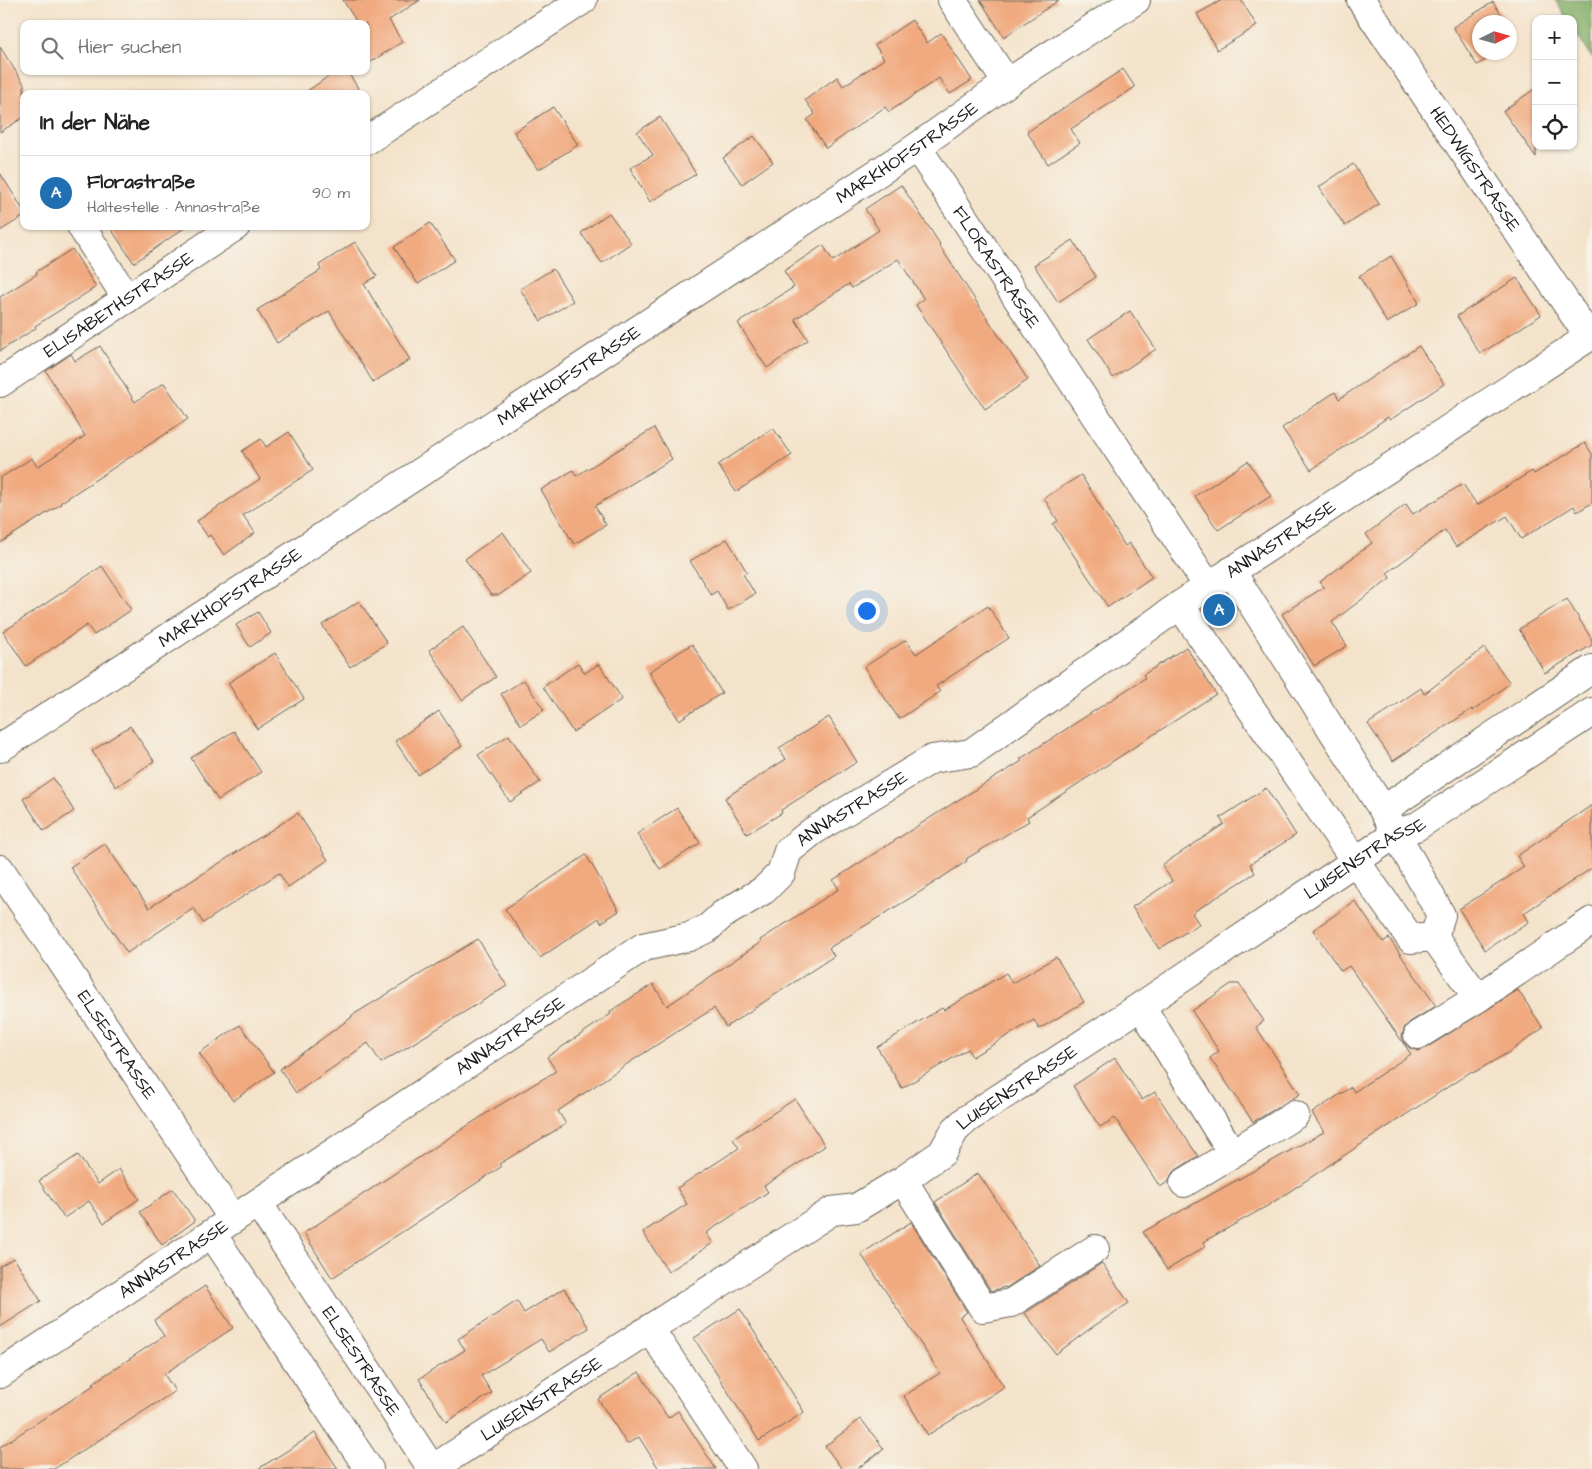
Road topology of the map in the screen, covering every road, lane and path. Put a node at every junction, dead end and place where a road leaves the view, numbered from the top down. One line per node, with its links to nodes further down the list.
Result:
1 (583, 0): 6 (street)
2 (952, 0): 5 (street)
3 (1136, 0): 5 (street, MARKHOFSTRASSE)
4 (1361, 0): 11 (street, HEDWIGSTRASSE)
5 (1008, 83): 7 (street, MARKHOFSTRASSE)
6 (370, 138)
7 (917, 147): 14 (street, FLORASTRASSE); 18 (street, MARKHOFSTRASSE)
8 (84, 230): 10 (street)
9 (230, 230): 10 (street, ELISABETHSTRASSE)
10 (127, 299): 12 (street, ELISABETHSTRASSE)
11 (1591, 336): 13 (street, ANNASTRASSE)
12 (0, 383)
13 (1231, 571): 14 (street, ANNASTRASSE); 19 (street)
14 (1208, 586): 15 (street, ANNASTRASSE)
15 (1180, 605): 21 (street); 32 (street, ANNASTRASSE)
16 (1592, 669): 19 (street, LUISENSTRASSE)
17 (1592, 712): 20 (street, LUISENSTRASSE)
18 (0, 748)
19 (1383, 810): 20 (street)
20 (1397, 834): 21 (street, LUISENSTRASSE); 24 (street)
21 (1356, 862): 24 (street); 26 (street, LUISENSTRASSE)
22 (0, 869): 33 (street, ELSESTRASSE)
23 (1592, 921): 25 (street)
24 (1434, 937): 25 (street)
25 (1478, 998): 27 (street)
26 (1141, 1006): 29 (street); 30 (street, LUISENSTRASSE)
27 (1418, 1034)
28 (1296, 1115): 29 (street)
29 (1232, 1153): 31 (street)
30 (903, 1180): 34 (street); 35 (street, LUISENSTRASSE)
31 (1184, 1183)
32 (258, 1203): 33 (street, ANNASTRASSE); 38 (street, ELSESTRASSE)
33 (223, 1227): 36 (street, ANNASTRASSE); 37 (street, ELSESTRASSE)
34 (1095, 1249)
35 (650, 1329): 38 (street, LUISENSTRASSE); 39 (street)
36 (0, 1374)
37 (369, 1469)
38 (432, 1469)
39 (743, 1469)

